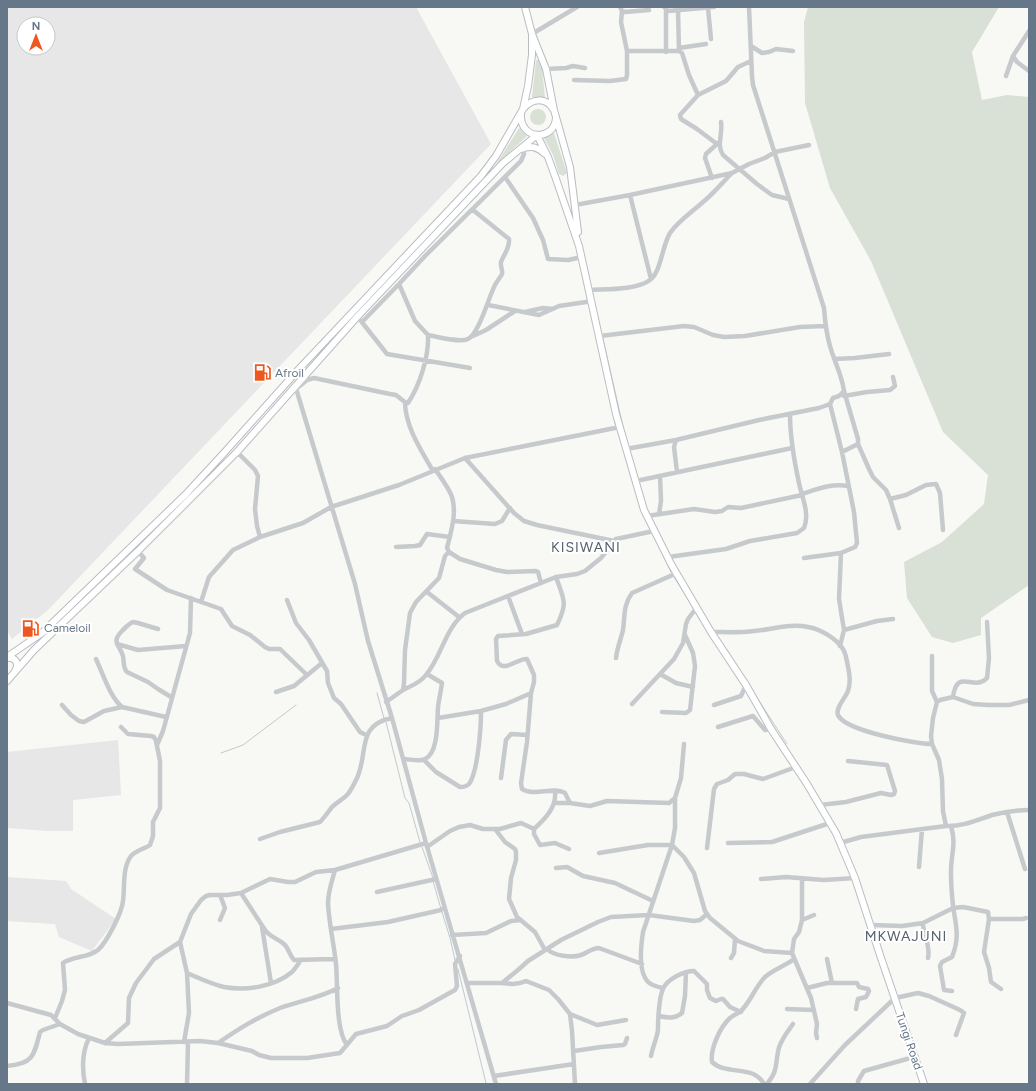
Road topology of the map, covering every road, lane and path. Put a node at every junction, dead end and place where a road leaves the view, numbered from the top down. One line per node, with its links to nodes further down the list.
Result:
1 (525, 7): 11 (main road)
2 (578, 7): 11 (street)
3 (714, 7): 5 (street)
4 (749, 7): 14 (street)
5 (708, 8): 9 (street); 12 (street)
6 (621, 9): 8 (street); 16 (street)
7 (665, 9): 9 (street); 17 (street)
8 (649, 10)
9 (678, 10): 15 (street)
10 (1029, 31): 19 (street)
11 (532, 34): 22 (main road); 27 (main road)
12 (710, 39)
13 (706, 44): 15 (street)
14 (750, 46): 18 (street); 20 (street)
15 (679, 50): 17 (street); 26 (street)
16 (627, 51): 17 (street); 25 (street)
17 (666, 52)
18 (793, 52)
19 (1013, 56): 23 (street); 24 (street)
20 (751, 61): 26 (street); 34 (street)
21 (585, 68): 22 (street)
22 (546, 69): 28 (main road)
23 (1029, 71)
24 (1006, 76)
25 (574, 80)
26 (698, 95): 31 (street)
27 (522, 111): 28 (main road); 30 (main road); 122 (main road)
28 (555, 113): 30 (main road); 43 (main road)
29 (721, 122): 31 (street)
30 (537, 135): 35 (main road); 36 (main road)
31 (718, 143): 37 (street); 40 (street)
32 (809, 146): 34 (street)
33 (522, 148): 35 (main road); 36 (main road); 39 (street)
34 (775, 152): 37 (street); 42 (street)
35 (513, 154): 53 (main road)
36 (548, 157): 45 (main road)
37 (740, 168): 38 (street); 42 (street)
38 (732, 173): 40 (street); 47 (street)
39 (505, 177): 44 (street); 46 (street)
40 (712, 178): 41 (street)
41 (630, 195): 43 (street); 47 (street)
42 (789, 199): 55 (street)
43 (576, 205): 45 (main road)
44 (473, 210): 48 (street); 51 (street)
45 (580, 246): 46 (main road, Tungi Road)
46 (582, 258): 49 (main road, Tungi Road)
47 (651, 279): 49 (street)
48 (400, 284): 54 (street); 56 (street)
49 (590, 290): 50 (main road, Tungi Road)
50 (592, 301): 52 (street); 58 (main road, Tungi Road)
51 (488, 305): 52 (street); 57 (street)
52 (515, 311): 57 (street)
53 (357, 317): 54 (street); 64 (main road)
54 (362, 322): 61 (street)
55 (825, 326): 58 (street); 60 (street)
56 (428, 335): 57 (street); 61 (street)
57 (473, 336)
58 (600, 336): 69 (main road, Tungi Road)
59 (889, 354): 60 (street)
60 (834, 358): 65 (street)
61 (424, 361): 62 (street); 66 (street)
62 (470, 368)
63 (893, 377): 65 (street)
64 (296, 387): 66 (street); 74 (main road); 84 (street)
65 (844, 394): 67 (street); 71 (street)
66 (405, 402): 77 (street)
67 (830, 404): 68 (street); 75 (street)
68 (790, 414): 70 (street); 72 (street)
69 (620, 427): 73 (main road, Tungi Road); 76 (street)
70 (676, 440): 73 (street); 78 (street)
71 (858, 444): 75 (street); 83 (street)
72 (792, 448): 78 (street); 82 (street)
73 (626, 449): 80 (main road, Tungi Road)
74 (237, 452): 92 (street); 96 (main road)
75 (842, 452): 81 (street)
76 (466, 458): 77 (street); 85 (street)
77 (434, 470): 84 (street); 88 (street)
78 (677, 472): 79 (street)
79 (660, 476): 80 (street); 86 (street)
80 (636, 481): 87 (main road, Tungi Road)
81 (848, 486): 82 (street); 98 (street)
82 (802, 495): 86 (street); 99 (street)
83 (890, 499): 89 (street); 90 (street)
84 (331, 507): 92 (street); 139 (street)
85 (510, 508): 88 (street); 94 (street)
86 (659, 514): 87 (street)
87 (647, 516): 91 (main road, Tungi Road)
88 (454, 521): 93 (street)
89 (899, 528)
90 (943, 530)
91 (654, 531): 94 (street); 99 (main road, Tungi Road)
92 (260, 537): 108 (street)
93 (450, 537): 95 (street); 97 (street)
94 (614, 541): 102 (street)
95 (396, 547)
96 (138, 552): 106 (street); 126 (main road)
97 (449, 552): 103 (street); 104 (street)
98 (841, 552): 100 (street); 114 (street)
99 (668, 557): 101 (main road, Tungi Road)
100 (804, 558)
101 (677, 573): 109 (main road, Tungi Road); 123 (street)
102 (556, 577): 103 (street); 116 (street)
103 (541, 583): 105 (street)
104 (427, 592): 110 (street); 133 (street)
105 (508, 596): 110 (street); 116 (street)
106 (191, 598): 108 (street); 119 (street)
107 (287, 600): 125 (street)
108 (201, 602): 129 (street)
109 (697, 607): 115 (main road, Tungi Road); 117 (street)
110 (460, 617): 127 (street)
111 (893, 619): 114 (street)
112 (987, 622): 137 (street)
113 (158, 629): 118 (street)
114 (844, 630): 120 (street)
115 (711, 632): 120 (street); 131 (main road, Tungi Road)
116 (522, 634): 154 (street)
117 (685, 635): 128 (street); 132 (street)
118 (117, 644): 119 (street); 136 (street)
119 (186, 646): 136 (street)
120 (840, 646): 156 (street)
121 (932, 656): 140 (street)
122 (7, 657): 126 (main road)
123 (616, 658)
124 (96, 660): 144 (street)
125 (322, 663): 129 (street); 153 (street)
126 (15, 672): 130 (main road)
127 (427, 674): 133 (street); 149 (street)
128 (660, 674): 132 (street); 141 (street)
129 (307, 675): 134 (street)
130 (7, 682)
131 (746, 685): 143 (street); 152 (main road, Tungi Road)
132 (693, 687): 146 (street)
133 (403, 690): 139 (street)
134 (276, 692)
135 (529, 694): 145 (street)
136 (172, 696): 147 (street)
137 (953, 697): 138 (street); 140 (street)
138 (1029, 700)
139 (386, 702): 148 (street)
140 (937, 702): 156 (street)
141 (632, 704)
142 (62, 705): 144 (street)
143 (714, 705)
144 (122, 707): 147 (street)
145 (481, 711): 149 (street); 159 (street)
146 (662, 712)
147 (166, 717): 157 (street)
148 (392, 718): 153 (street); 158 (street)
149 (438, 718): 159 (street)
150 (121, 727): 157 (street)
151 (718, 727): 152 (street)
152 (771, 729): 161 (main road, Tungi Road)
153 (366, 735): 175 (street)
154 (527, 735): 162 (street); 163 (street)
155 (684, 744): 164 (street)
156 (932, 744): 171 (street)
157 (157, 745): 241 (street)
158 (404, 759): 159 (street); 179 (street)
159 (424, 760)
160 (848, 760): 167 (street)
161 (796, 767): 167 (main road, Tungi Road); 180 (street)
162 (501, 778)
163 (555, 791): 165 (street); 166 (street)
164 (675, 798): 166 (street); 178 (street)
165 (554, 803): 166 (street); 173 (street)
166 (570, 803)
167 (820, 806): 170 (main road, Tungi Road)
168 (1029, 810): 169 (street)
169 (1007, 812): 171 (street); 185 (street)
170 (830, 823): 176 (street); 177 (main road, Tungi Road)
171 (948, 826): 174 (street); 196 (street)
172 (495, 829): 173 (street); 179 (street); 203 (street)
173 (534, 829): 181 (street)
174 (922, 829): 177 (street); 183 (street)
175 (260, 839)
176 (728, 843)
177 (840, 843): 188 (main road, Tungi Road)
178 (672, 844): 182 (street); 194 (street); 197 (street)
179 (426, 845): 186 (street); 189 (street)
180 (707, 848)
181 (569, 849)
182 (600, 853)
183 (919, 867)
184 (556, 868): 194 (street)
185 (1025, 869)
186 (335, 870): 192 (street); 208 (street)
187 (802, 878): 188 (street); 190 (street); 204 (street)
188 (855, 878): 207 (main road, Tungi Road)
189 (436, 879): 191 (street); 195 (street)
190 (761, 879)
191 (377, 892)
192 (241, 893): 193 (street); 206 (street)
193 (220, 895): 202 (street); 211 (street)
194 (654, 901): 198 (street)
195 (444, 908): 208 (street); 209 (street)
196 (953, 908): 201 (street); 205 (street); 232 (street)
197 (707, 914): 198 (street); 210 (street)
198 (649, 915): 212 (street); 221 (street)
199 (814, 915): 204 (street)
200 (1026, 918): 201 (street)
201 (989, 919): 231 (street)
202 (220, 920)
203 (521, 920): 209 (street); 212 (street)
204 (802, 920): 213 (street)
205 (923, 923): 207 (street); 216 (street)
206 (261, 925): 220 (street); 224 (street)
207 (871, 926): 233 (main road, Tungi Road)
208 (331, 929): 217 (street)
209 (452, 935): 214 (street)
210 (735, 939): 213 (street); 215 (street)
211 (180, 942): 223 (street); 250 (street)
212 (546, 949): 221 (street); 226 (street)
213 (792, 953): 218 (street)
214 (460, 956): 225 (street); 252 (street)
215 (732, 958)
216 (928, 958)
217 (335, 959): 220 (street); 228 (street)
218 (794, 959): 230 (street); 238 (street)
219 (827, 959): 227 (street)
220 (301, 960): 224 (street)
221 (642, 964): 229 (street)
222 (686, 972): 229 (street); 238 (street); 240 (street)
223 (187, 973): 224 (street); 249 (street)
224 (271, 983)
225 (467, 983): 226 (street); 258 (street)
226 (502, 983): 239 (street)
227 (832, 983): 230 (street); 236 (street)
228 (338, 988): 251 (street); 252 (street)
229 (663, 988): 240 (street)
230 (807, 988): 237 (street)
231 (1001, 989)
232 (952, 991)
233 (895, 998): 245 (street); 255 (main road, Tungi Road); 264 (street)
234 (7, 1003): 241 (street)
235 (787, 1009): 237 (street)
236 (856, 1009)
237 (814, 1010): 248 (street)
238 (741, 1012): 263 (street)
239 (570, 1014): 242 (street); 253 (street)
240 (659, 1016): 254 (street)
241 (55, 1018): 243 (street)
242 (626, 1020)
243 (60, 1024): 246 (street); 257 (street)
244 (793, 1024): 263 (street)
245 (956, 1035)
246 (88, 1038): 250 (street); 259 (street)
247 (627, 1038): 253 (street)
248 (817, 1038)
249 (186, 1042): 250 (street); 251 (street); 260 (street)
250 (105, 1043)
251 (218, 1043): 252 (street)
252 (347, 1045)
253 (574, 1051): 256 (street)
254 (651, 1056)
255 (914, 1057): 265 (street); 266 (main road, Tungi Road)
256 (574, 1064): 258 (street); 262 (street)
257 (7, 1066)
258 (494, 1076): 261 (street)
259 (85, 1084)
260 (187, 1084)
261 (496, 1084)
262 (575, 1084)
263 (766, 1084)
264 (810, 1084)
265 (858, 1084)
266 (924, 1084)

